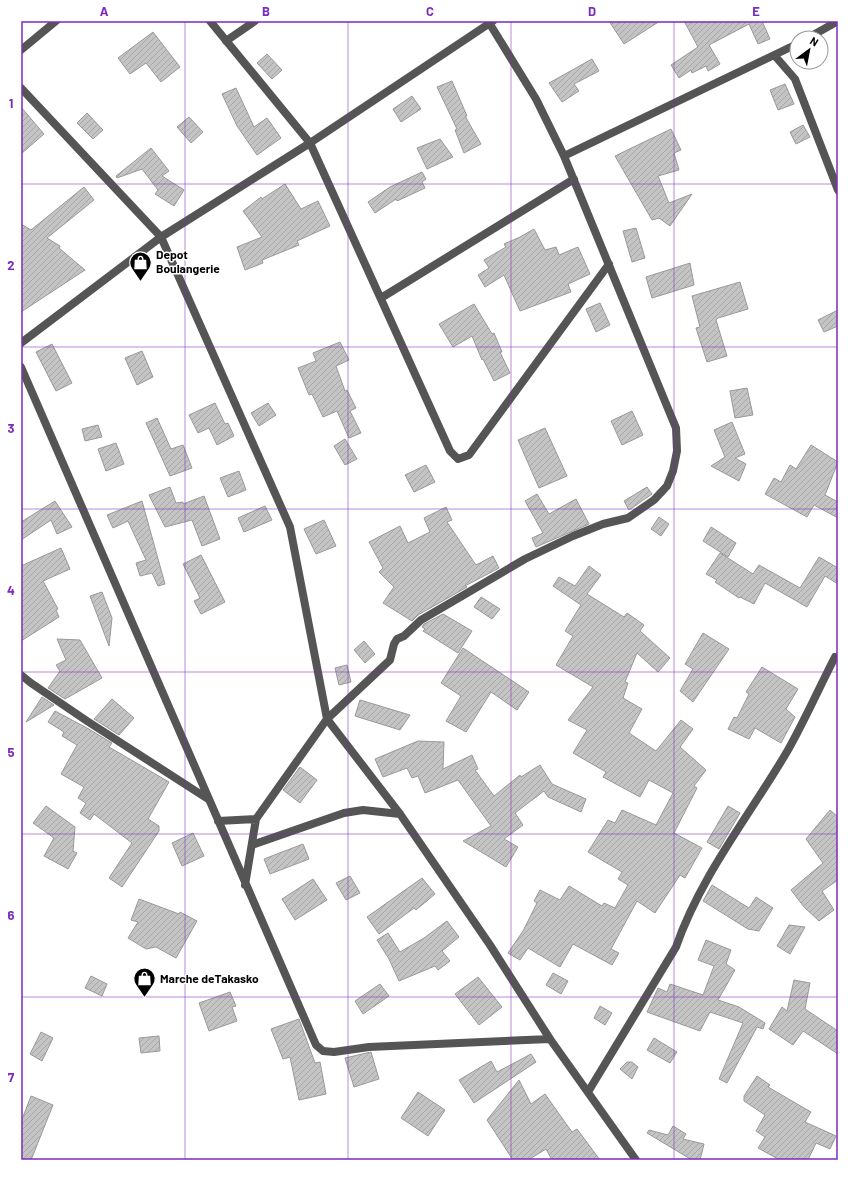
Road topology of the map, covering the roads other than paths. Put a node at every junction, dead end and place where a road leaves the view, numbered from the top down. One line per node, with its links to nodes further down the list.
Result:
1 (56, 21): 9 (street)
2 (210, 21): 7 (street)
3 (255, 21): 7 (street)
4 (838, 21): 6 (street)
5 (490, 22): 12 (street); 13 (street)
6 (822, 30)
7 (226, 41): 12 (street)
8 (789, 48): 10 (street)
9 (21, 50)
10 (775, 56): 13 (street); 15 (street)
11 (21, 88): 16 (street)
12 (310, 143): 16 (street); 18 (street)
13 (564, 156): 14 (street)
14 (574, 179): 17 (street); 18 (street)
15 (838, 190)
16 (161, 237): 19 (street); 23 (street)
17 (609, 264): 18 (street); 23 (street)
18 (381, 298)
19 (21, 342)
20 (21, 367): 24 (street)
21 (835, 657): 31 (street)
22 (21, 675): 24 (street)
23 (327, 719): 25 (street); 26 (street)
24 (208, 799): 27 (street)
25 (400, 814): 28 (street); 30 (street)
26 (256, 819): 27 (street); 28 (street)
27 (218, 821): 29 (street)
28 (252, 845): 29 (street)
29 (245, 885): 30 (street)
30 (550, 1039): 31 (street)
31 (588, 1092): 32 (street)
32 (636, 1160)

